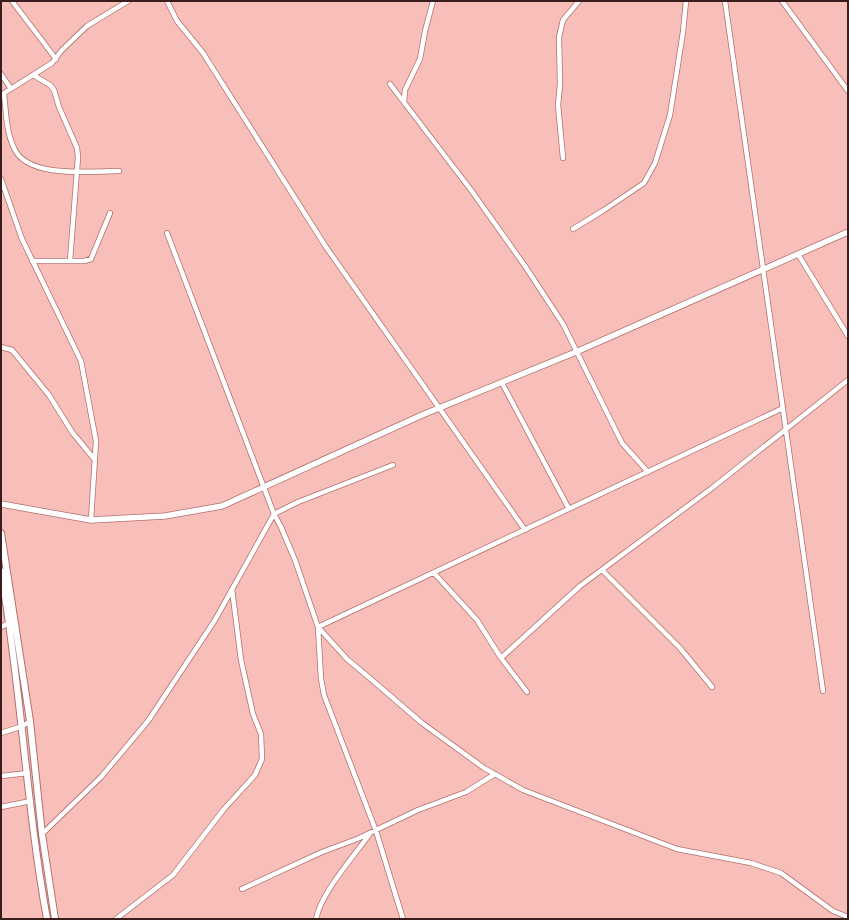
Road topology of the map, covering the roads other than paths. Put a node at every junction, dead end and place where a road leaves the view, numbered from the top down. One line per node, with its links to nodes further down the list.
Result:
1 (12, 1): 9 (street)
2 (128, 1): 9 (street)
3 (168, 1): 34 (street)
4 (433, 1): 16 (street)
5 (579, 1): 17 (street)
6 (686, 1): 22 (street)
7 (725, 1): 28 (street)
8 (782, 1): 14 (street)
9 (56, 59): 11 (street)
10 (1, 74): 13 (street)
11 (33, 75): 13 (street); 18 (street)
12 (390, 84): 16 (street)
13 (11, 89): 15 (street)
14 (848, 91)
15 (2, 94): 18 (street)
16 (404, 102): 31 (street)
17 (563, 158)
18 (77, 170): 19 (street); 27 (street)
19 (119, 171)
20 (1, 179): 26 (street)
21 (110, 213): 27 (street)
22 (573, 229)
23 (848, 232): 25 (street)
24 (167, 233): 40 (street)
25 (798, 254): 28 (street); 29 (street)
26 (32, 261): 27 (street); 37 (street)
27 (70, 261)
28 (764, 270): 31 (street); 35 (street)
29 (848, 336)
30 (1, 347): 37 (street)
31 (576, 352): 33 (street); 39 (street)
32 (848, 380): 36 (street)
33 (502, 383): 34 (street); 42 (street)
34 (441, 408): 40 (street); 45 (street)
35 (783, 408): 36 (street); 39 (street)
36 (786, 430): 47 (street); 56 (street)
37 (95, 460): 44 (street)
38 (393, 465): 43 (street)
39 (648, 472): 42 (street)
40 (264, 486): 43 (street); 44 (street)
41 (1, 504): 44 (street)
42 (569, 509): 45 (street)
43 (274, 514): 50 (street); 53 (street)
44 (91, 520)
45 (525, 530): 49 (street)
46 (1, 533): 58 (main road)
47 (602, 570): 54 (street); 55 (street)
48 (1, 572): 51 (main road)
49 (434, 573): 53 (street); 54 (street)
50 (232, 588): 67 (street); 73 (street)
51 (9, 623): 52 (street); 59 (main road)
52 (1, 627)
53 (318, 627): 62 (street); 66 (street)
54 (501, 658): 57 (street)
55 (712, 687)
56 (824, 691)
57 (527, 692)
58 (30, 721): 59 (street); 67 (main road)
59 (23, 726): 60 (street); 61 (main road)
60 (1, 733)
61 (28, 773): 63 (street); 64 (main road)
62 (495, 774): 66 (street); 70 (street)
63 (1, 776)
64 (31, 801): 65 (street); 71 (main road)
65 (1, 807)
66 (376, 831): 68 (street); 75 (street)
67 (42, 834): 72 (main road)
68 (369, 834): 69 (street); 74 (street)
69 (242, 889)
70 (848, 917)
71 (47, 919)
72 (55, 919)
73 (116, 919)
74 (316, 919)
75 (403, 919)

